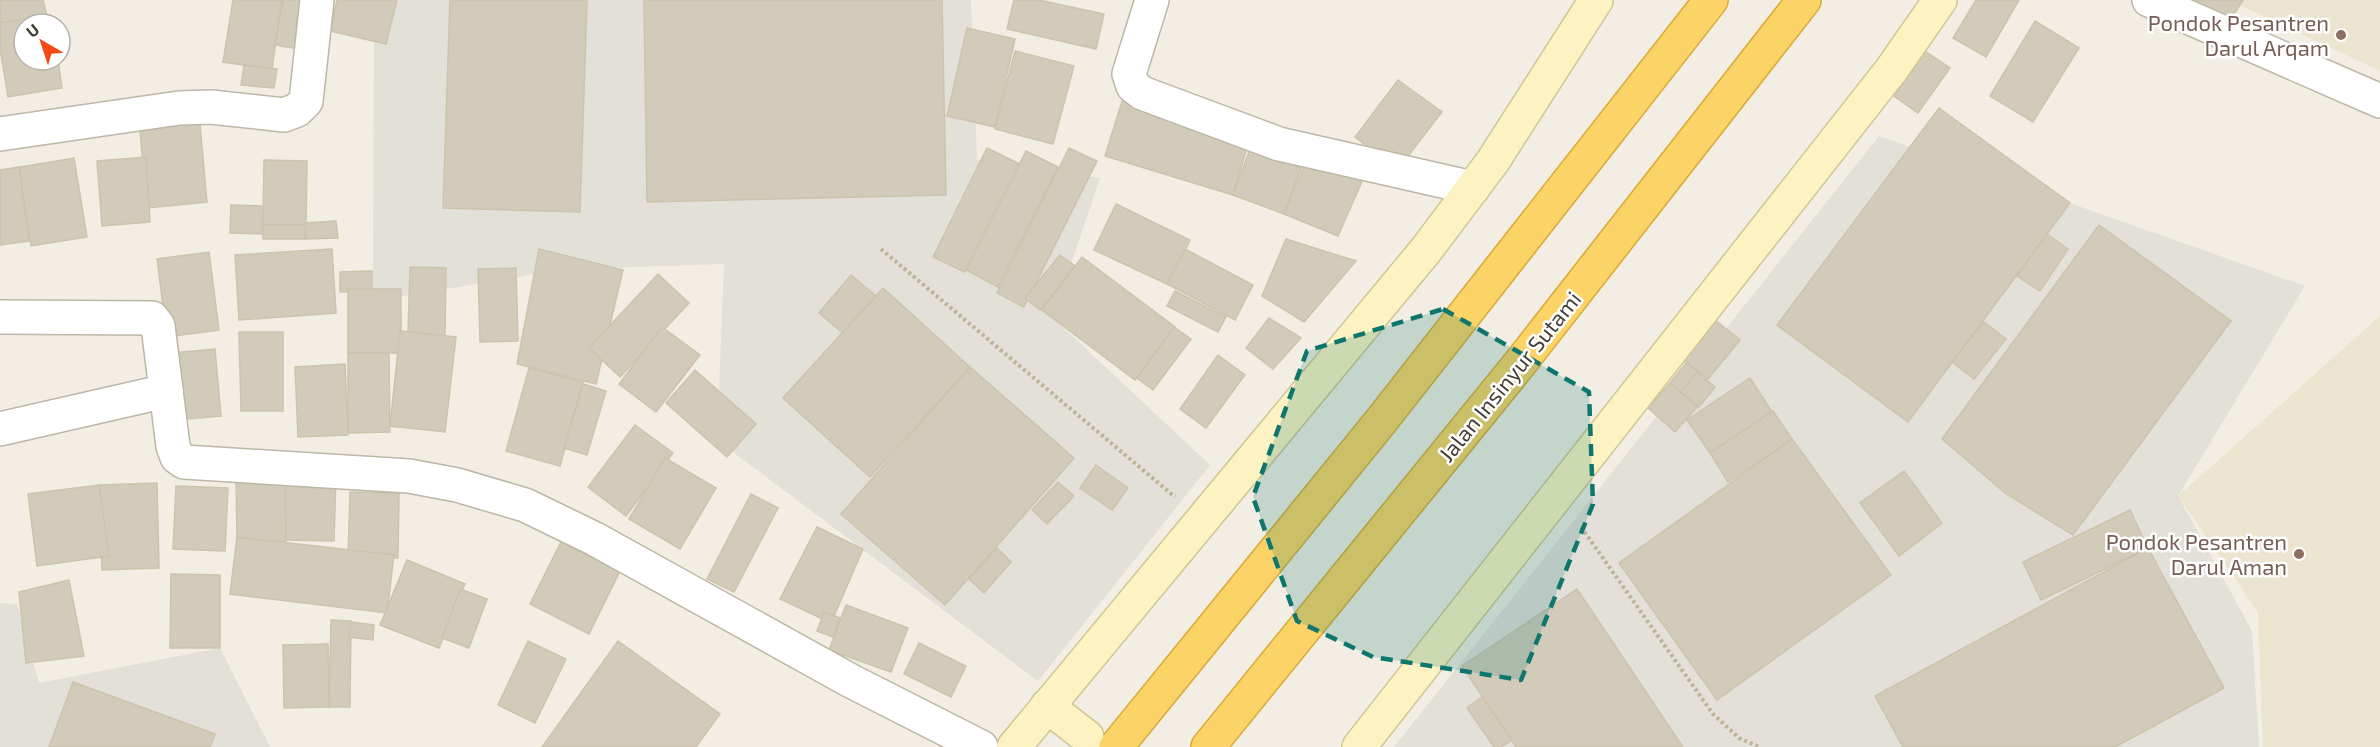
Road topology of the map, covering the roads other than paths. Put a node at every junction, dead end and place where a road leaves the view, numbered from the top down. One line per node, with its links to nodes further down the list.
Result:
1 (317, 0): 9 (street)
2 (1152, 0): 10 (street)
3 (1596, 0): 10 (street)
4 (1711, 0): 15 (highway)
5 (1804, 0): 18 (highway, Jalan Insinyur Sutami)
6 (1940, 0): 19 (street)
7 (2149, 0): 8 (street)
8 (2380, 101)
9 (0, 134)
10 (1473, 188): 14 (street)
11 (0, 317): 12 (street)
12 (166, 391): 13 (street); 16 (street)
13 (0, 429)
14 (1047, 706): 15 (street); 17 (street)
15 (1102, 742)
16 (981, 747)
17 (1014, 747)
18 (1208, 747)
19 (1359, 747)

